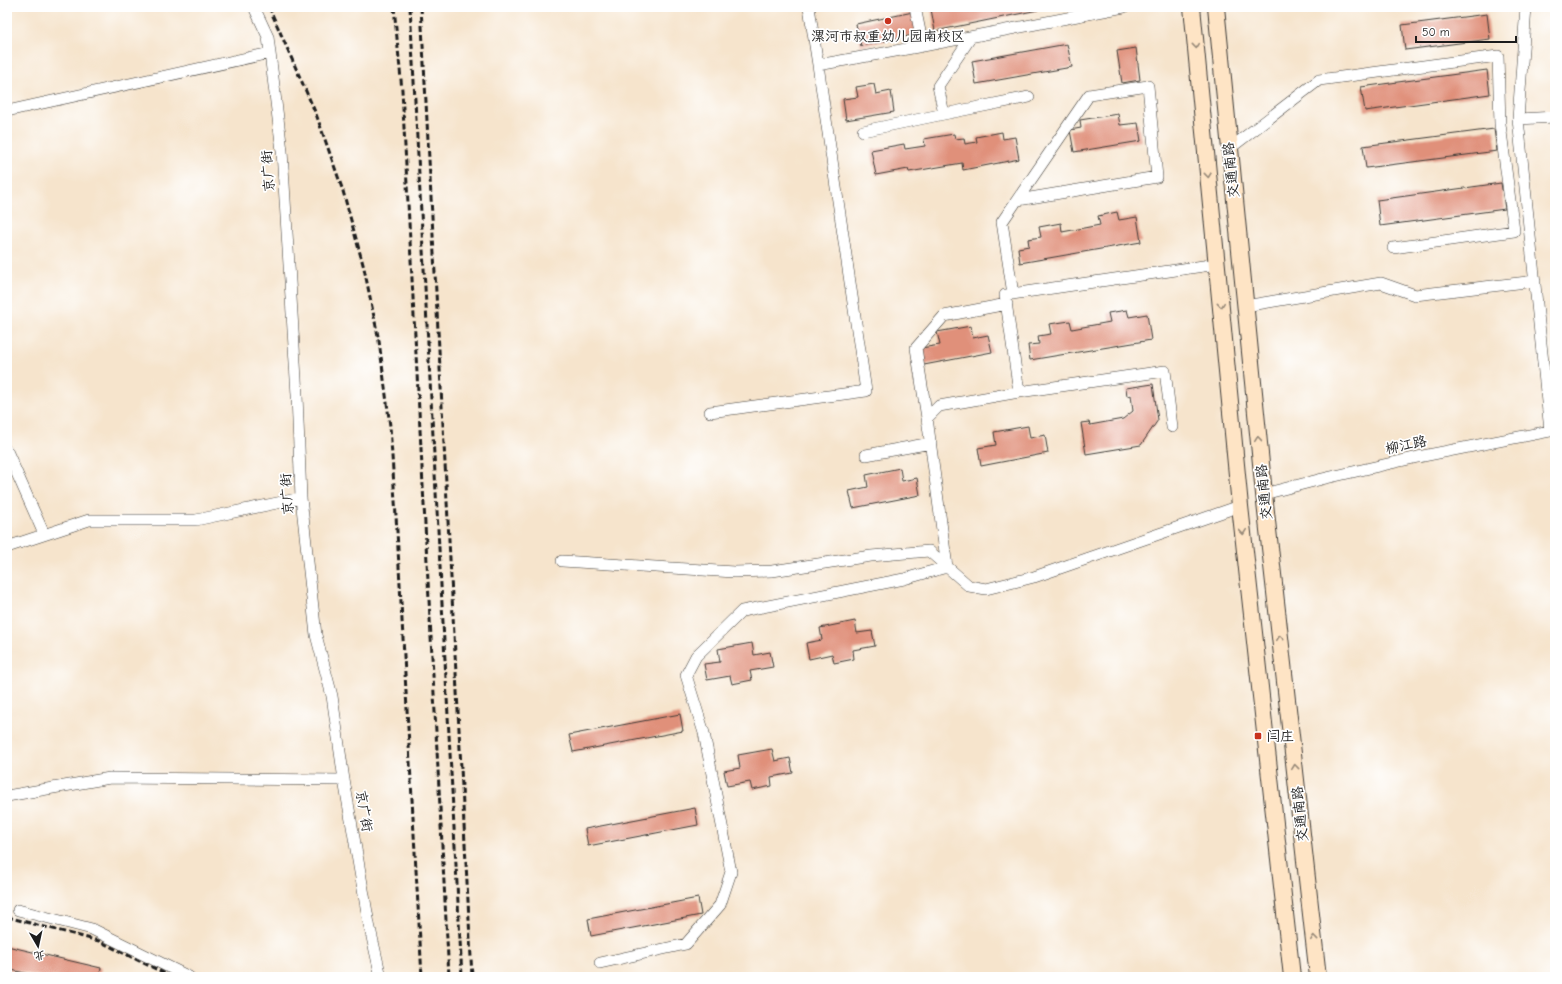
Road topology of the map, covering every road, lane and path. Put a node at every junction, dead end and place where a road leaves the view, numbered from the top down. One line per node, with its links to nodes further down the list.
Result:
1 (254, 7): 10 (street, 京广街)
2 (809, 7): 11 (street)
3 (915, 7): 9 (street)
4 (1124, 7): 8 (street)
5 (1192, 7): 21 (main road, 交通南路, one-way to 21)
6 (1216, 7): 18 (main road, 交通南路)
7 (1526, 7): 16 (street)
8 (971, 37): 9 (street); 14 (street)
9 (923, 46): 11 (street)
10 (270, 53): 13 (street); 35 (street, 京广街)
11 (818, 64): 27 (street)
12 (1029, 97): 14 (street)
13 (7, 111)
14 (944, 114): 17 (street)
15 (1555, 117): 16 (street)
16 (1518, 119): 22 (street)
17 (863, 131)
18 (1229, 149): 20 (street); 25 (main road, 交通南路)
19 (1018, 200): 19 (street); 23 (street)
20 (1394, 248)
21 (1217, 264): 23 (street); 36 (main road, 交通南路, one-way to 36)
22 (1535, 281): 25 (street); 30 (street)
23 (1013, 294): 24 (street)
24 (1007, 304): 26 (street); 28 (street)
25 (1245, 306): 34 (main road, 交通南路, one-way to 25)
26 (1019, 392): 28 (street); 29 (street)
27 (710, 412)
28 (927, 418): 31 (street)
29 (1172, 427)
30 (1552, 431): 34 (street, 柳江路)
31 (931, 443): 33 (street); 40 (street)
32 (7, 451): 37 (street)
33 (866, 455)
34 (1264, 494): 36 (main road); 48 (main road, 交通南路, one-way to 34)
35 (301, 498): 37 (street); 41 (street, 京广街)
36 (1240, 506): 40 (street); 47 (main road, 交通南路, one-way to 47)
37 (44, 534): 38 (street)
38 (7, 547)
39 (562, 561): 40 (street)
40 (947, 567): 44 (street)
41 (344, 780): 42 (street); 46 (street, 京广街)
42 (7, 796)
43 (18, 910): 45 (street)
44 (600, 963)
45 (189, 977)
46 (381, 977)
47 (1292, 977)
48 (1318, 977)

